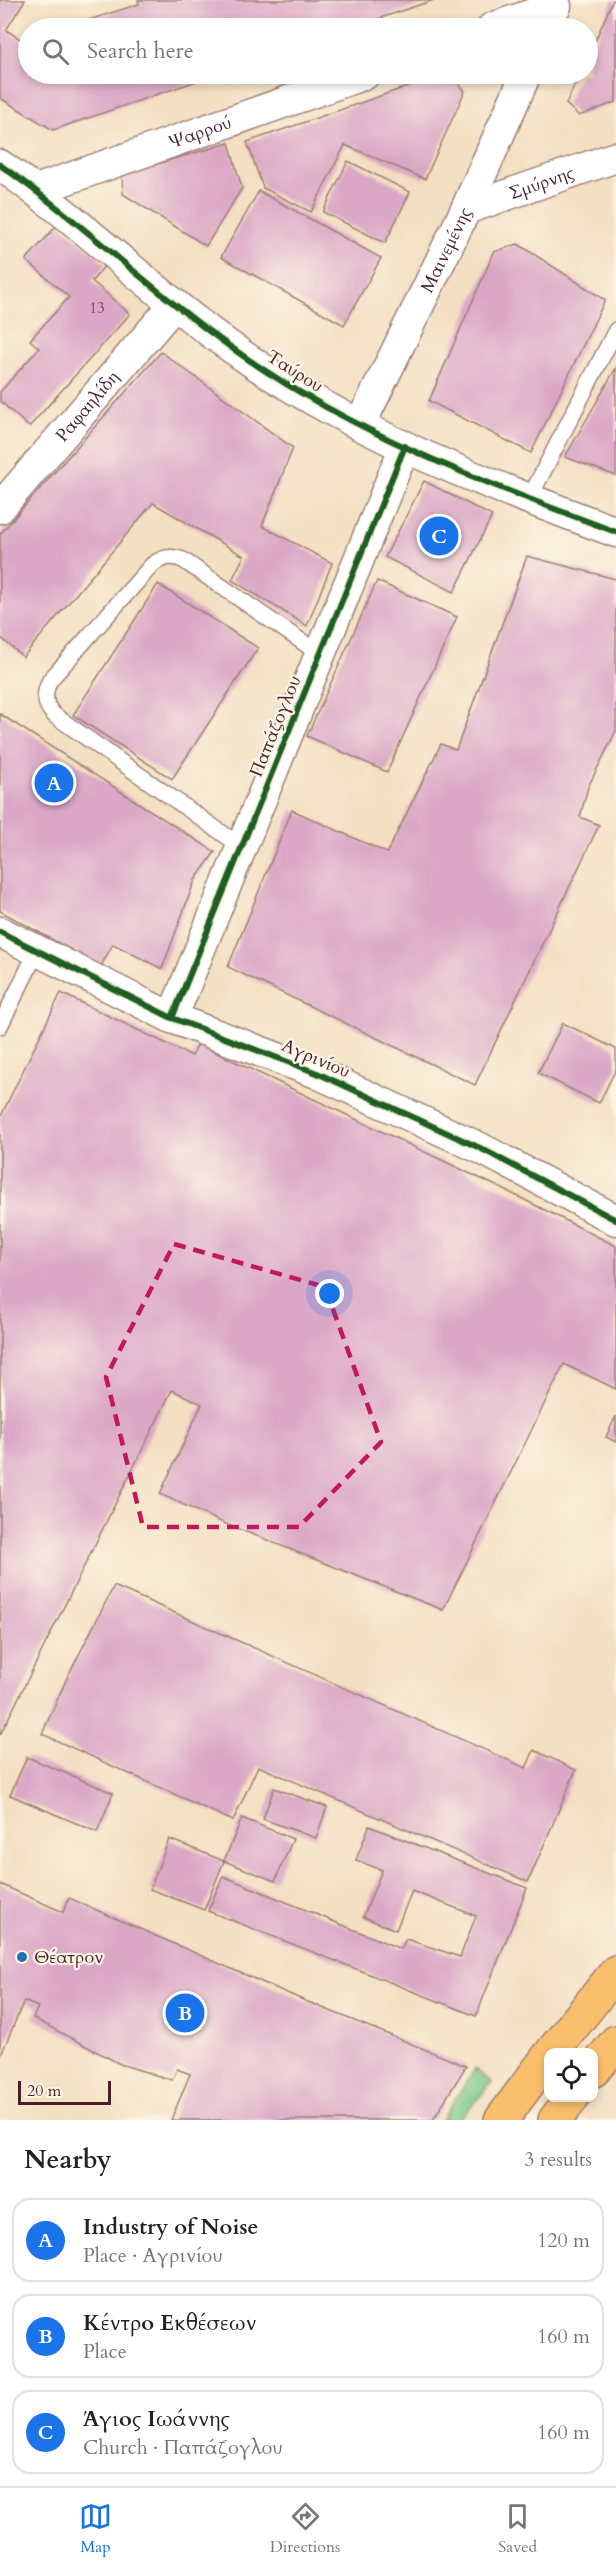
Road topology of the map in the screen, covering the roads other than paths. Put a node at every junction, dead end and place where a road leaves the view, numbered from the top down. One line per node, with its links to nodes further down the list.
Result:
1 (554, 11): 2 (street)
2 (528, 18)
3 (337, 84): 7 (street, Ψαρρού)
4 (522, 84): 8 (street, Μαινεμένης)
5 (616, 157): 8 (street, Σμύρνης)
6 (0, 165): 7 (street, Ταύρου)
7 (36, 190): 9 (street, Ταύρου)
8 (466, 209): 11 (street, Μαινεμένης)
9 (174, 305): 11 (street, Ταύρου); 14 (street, Ραφαηλίδη)
10 (616, 330): 13 (lane)
11 (360, 425): 12 (street, Ταύρου)
12 (405, 446): 13 (street, Ταύρου); 16 (street, Παπάζογλου)
13 (530, 499): 15 (street, Ταύρου)
14 (0, 508)
15 (616, 532)
16 (320, 654): 17 (street, Παπάζογλου); 17 (lane)
17 (242, 847): 20 (street, Παπάζογλου)
18 (0, 932): 19 (street, Αγρινίου)
19 (37, 951): 20 (street, Αγρινίου); 21 (lane)
20 (172, 1018): 22 (street, Αγρινίου)
21 (0, 1026)
22 (616, 1220)
23 (616, 1972): 25 (main road)
24 (616, 2042): 27 (main road)
25 (555, 2048)
26 (544, 2064): 29 (main road)
27 (598, 2065)
28 (568, 2102): 30 (main road)
29 (501, 2120)
30 (555, 2120)

